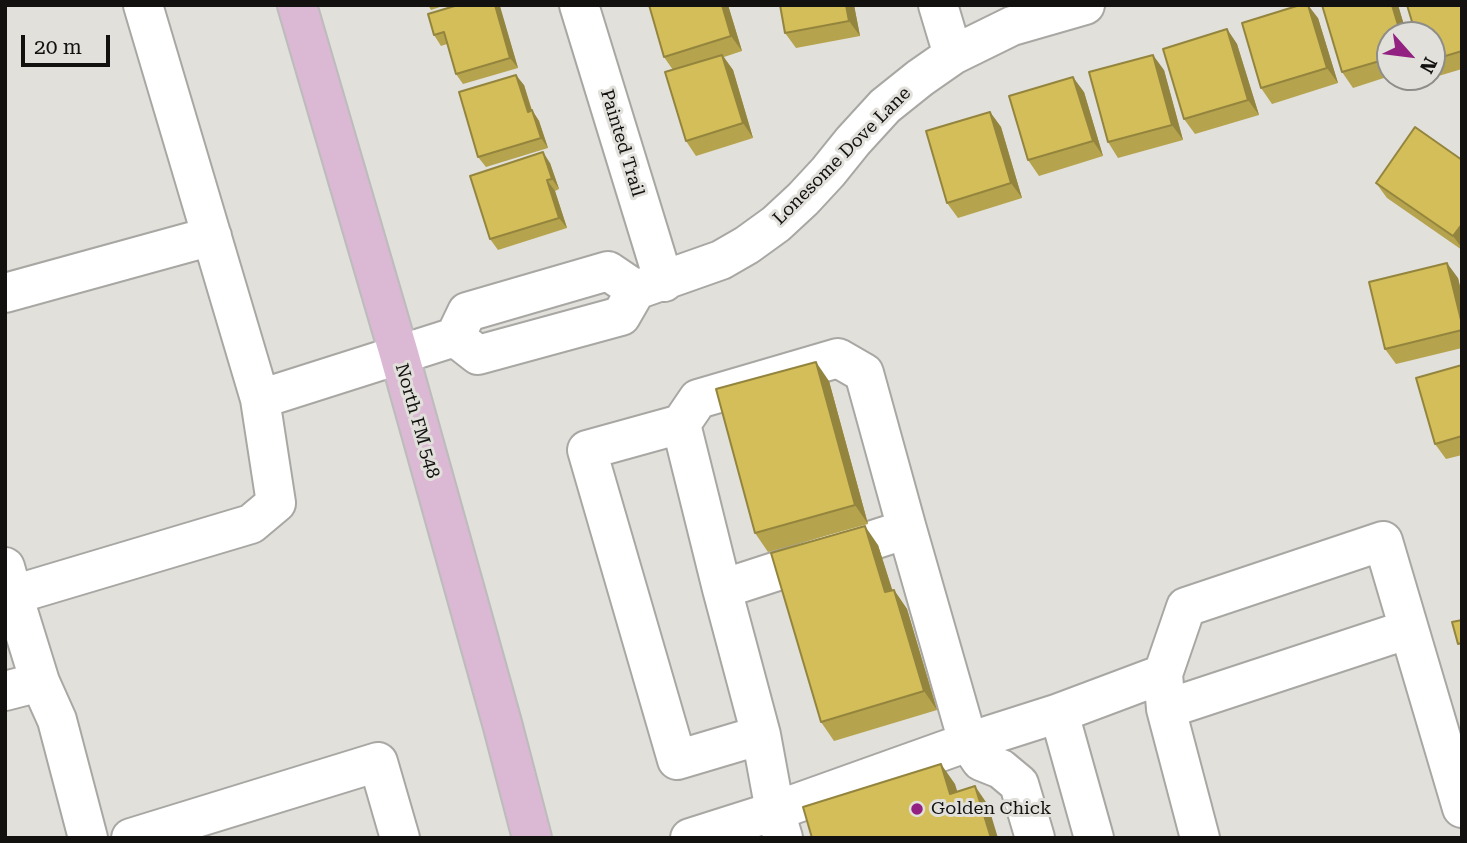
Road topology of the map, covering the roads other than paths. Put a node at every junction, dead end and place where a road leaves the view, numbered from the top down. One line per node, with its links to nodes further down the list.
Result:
1 (143, 5): 7 (street)
2 (298, 5): 10 (main road, North FM 548)
3 (579, 5): 8 (street, Painted Trail)
4 (938, 5): 6 (street)
5 (1085, 5): 6 (street, Lonesome Dove Lane)
6 (953, 55): 8 (street, Lonesome Dove Lane)
7 (212, 236): 9 (street); 11 (street)
8 (650, 286): 10 (street)
9 (5, 293)
10 (399, 354): 11 (street); 29 (main road, North FM 548)
11 (260, 398): 14 (street)
12 (681, 424): 13 (street); 15 (street); 20 (street)
13 (907, 529): 15 (street); 21 (street)
14 (8, 586): 17 (street)
15 (722, 589): 20 (street)
16 (1409, 629): 18 (street); 18 (street); 22 (street)
17 (23, 686): 26 (street)
18 (1164, 692): 19 (street); 32 (street)
19 (1059, 713): 21 (street); 31 (street)
20 (761, 735): 23 (street)
21 (968, 742): 23 (street); 30 (street)
22 (1462, 808)
23 (779, 824): 25 (street)
24 (202, 827): 27 (street); 28 (street)
25 (696, 837)
26 (88, 838)
27 (131, 838)
28 (400, 838)
29 (532, 838)
30 (1035, 838)
31 (1094, 838)
32 (1200, 838)

